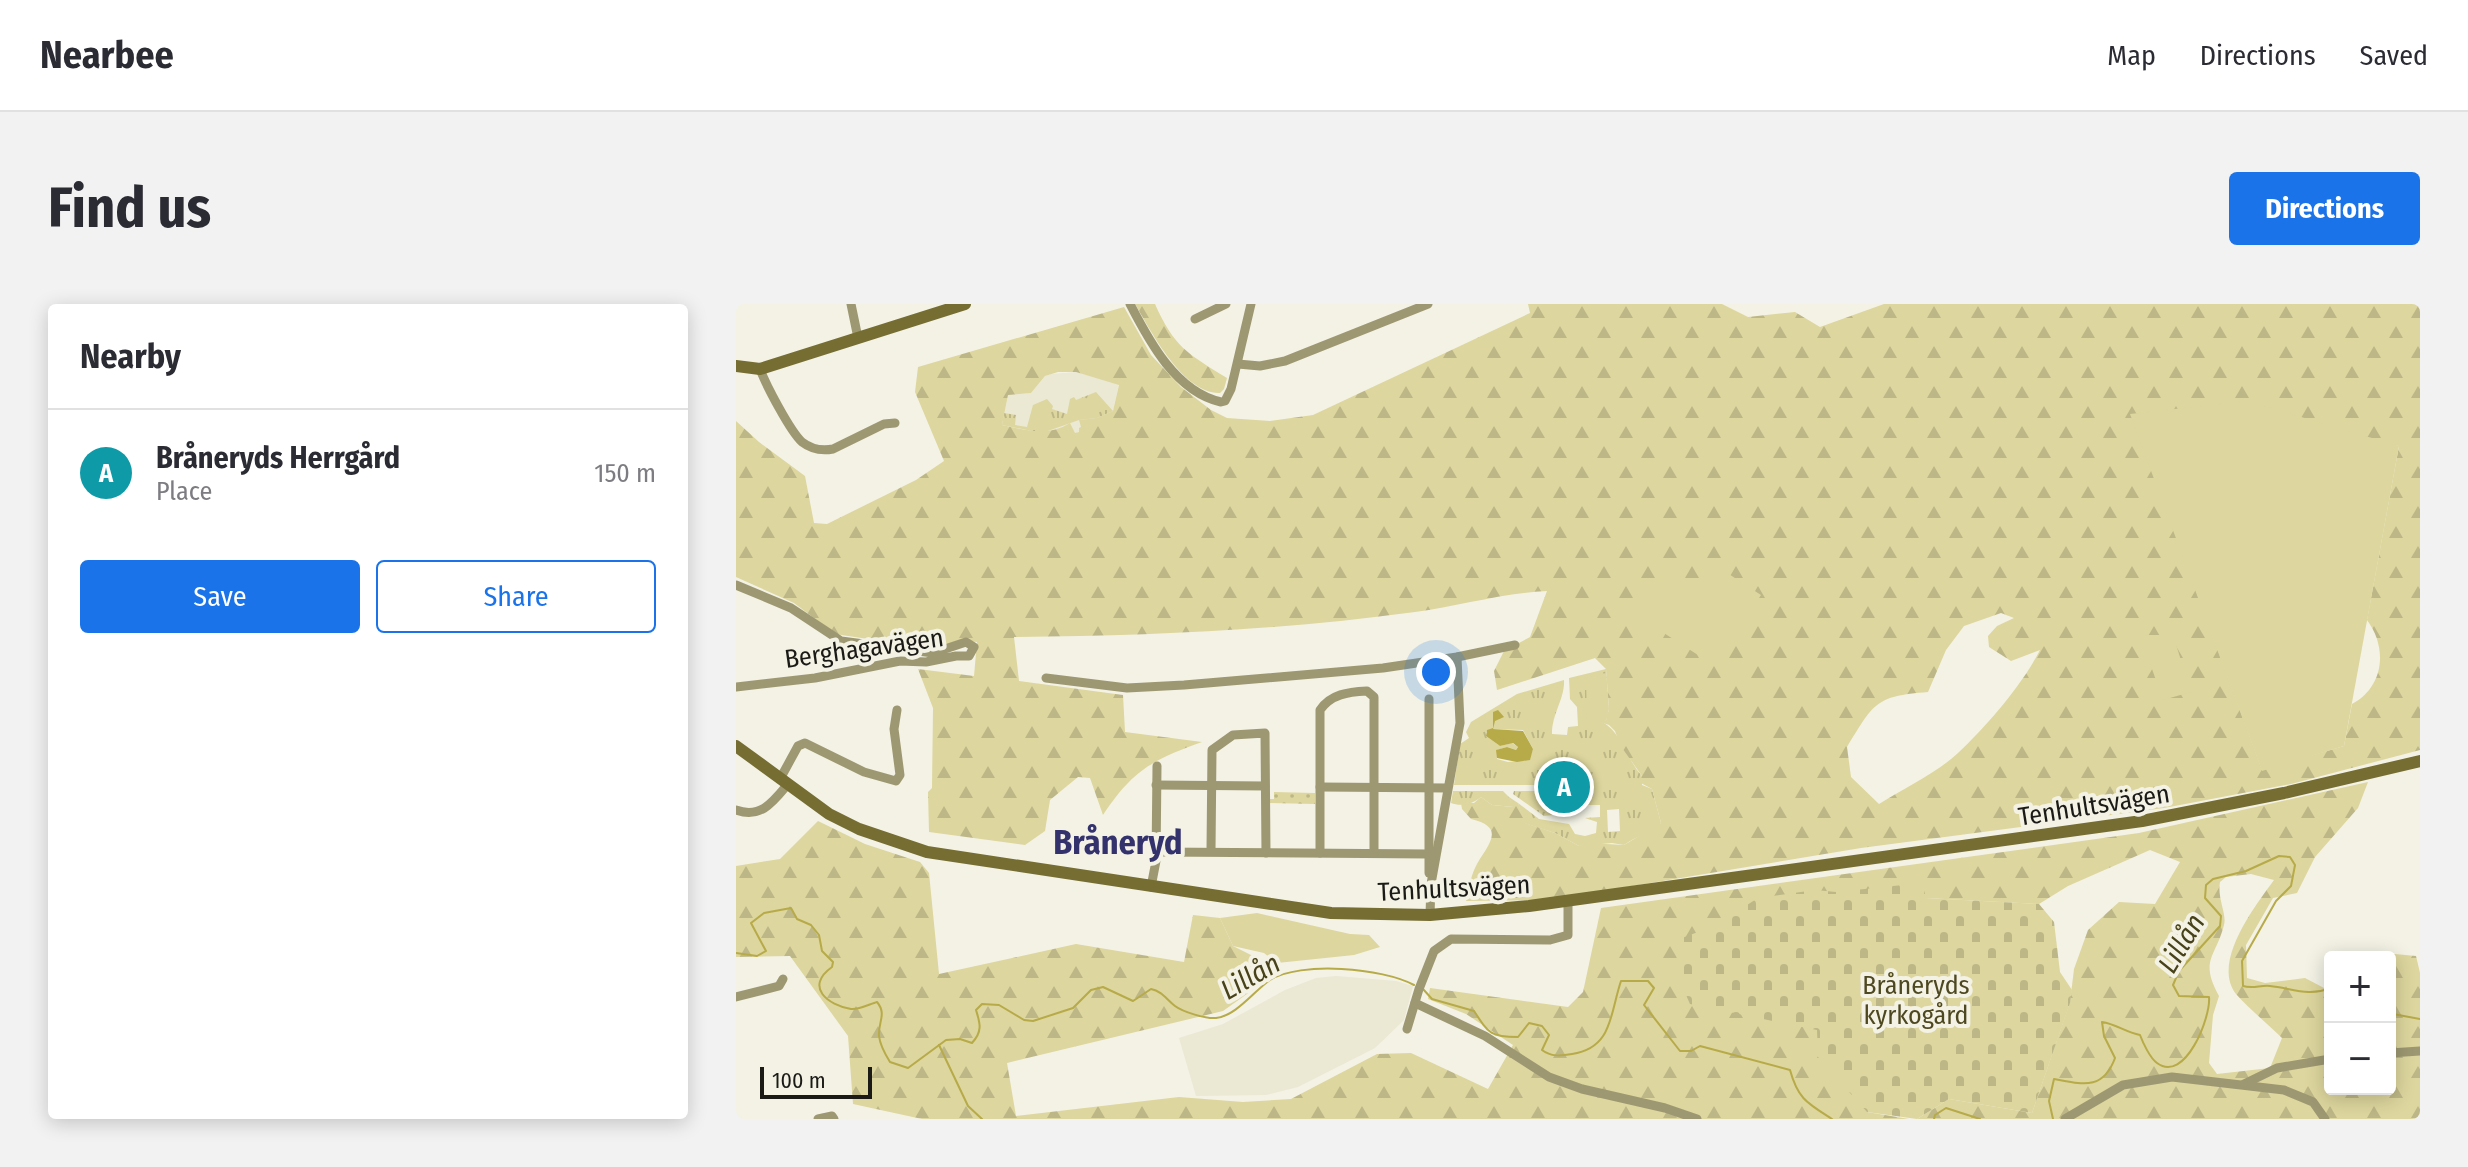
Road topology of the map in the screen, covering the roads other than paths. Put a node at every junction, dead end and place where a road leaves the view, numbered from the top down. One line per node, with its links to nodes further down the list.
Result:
1 (851, 304): 8 (street)
2 (965, 304): 8 (street)
3 (1130, 304): 9 (street)
4 (1226, 304): 7 (street)
5 (1251, 304): 9 (street)
6 (1428, 304): 9 (street)
7 (1195, 319)
8 (858, 338): 11 (street)
9 (1238, 364)
10 (736, 366): 11 (street)
11 (760, 369): 12 (street)
12 (895, 423)
13 (736, 585): 17 (street, Berghagavägen)
14 (1515, 645): 15 (street)
15 (1457, 657): 16 (street); 30 (street)
16 (1046, 678)
17 (736, 687)
18 (1429, 699): 29 (street)
19 (897, 710): 23 (street)
20 (736, 746): 23 (street, Tenhultsvägen)
21 (2420, 761): 40 (street, Tenhultsvägen)
22 (1157, 766): 24 (street)
23 (784, 782): 31 (street); 39 (street, Tenhultsvägen)
24 (1156, 785): 25 (street); 33 (street)
25 (1211, 786): 26 (street); 26 (street); 32 (street)
26 (1265, 786): 34 (street)
27 (1320, 787): 28 (street); 28 (street); 35 (street)
28 (1375, 788): 29 (street); 36 (street)
29 (1429, 788): 30 (street); 37 (street)
30 (1447, 788): 38 (street)
31 (736, 810)
32 (1211, 851): 33 (street); 34 (street)
33 (1157, 852): 39 (street)
34 (1266, 853): 35 (street)
35 (1320, 853): 36 (street)
36 (1374, 853): 37 (street)
37 (1428, 854): 38 (street)
38 (1431, 884): 41 (street)
39 (1151, 887): 41 (street, Tenhultsvägen)
40 (1568, 901): 41 (street, Tenhultsvägen); 44 (street)
41 (1430, 915)
42 (783, 979): 43 (street)
43 (736, 997)
44 (1415, 1003): 45 (street); 52 (street)
45 (1407, 1029)
46 (2420, 1051): 47 (street)
47 (2396, 1053)
48 (2324, 1060): 49 (street)
49 (2244, 1084): 53 (street); 54 (street)
50 (833, 1117): 51 (street)
51 (818, 1119)
52 (1697, 1119)
53 (2065, 1119)
54 (2325, 1119)

